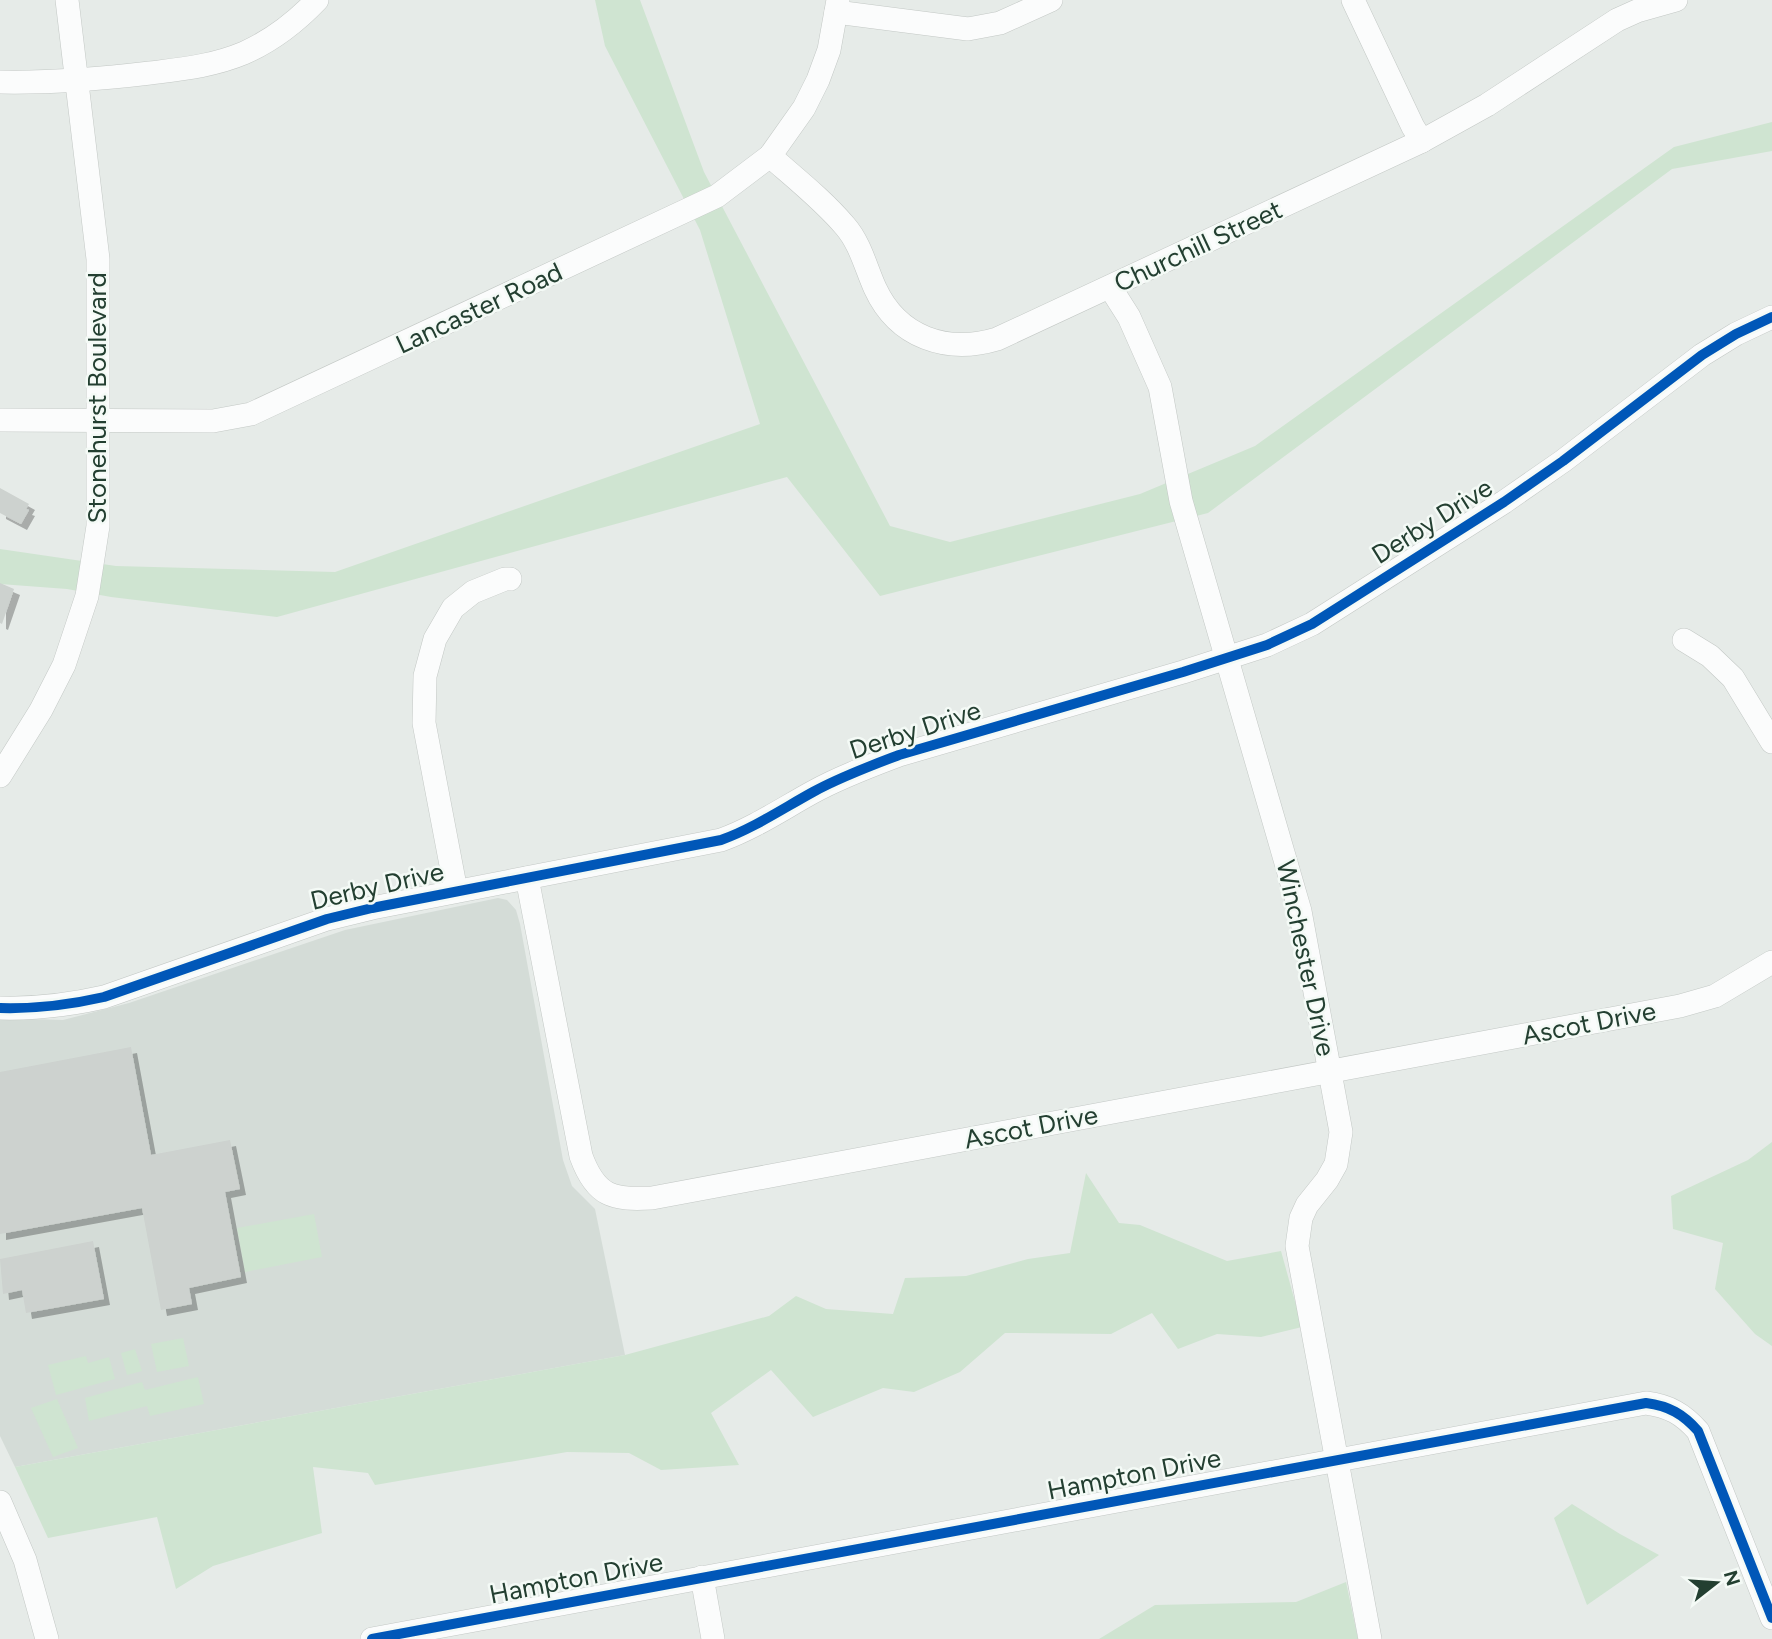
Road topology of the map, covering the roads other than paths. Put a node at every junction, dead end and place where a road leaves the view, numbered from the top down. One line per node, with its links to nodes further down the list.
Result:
1 (67, 0): 7 (street, Stonehurst Boulevard)
2 (317, 0): 7 (street)
3 (1051, 0): 6 (street)
4 (1353, 0): 9 (street)
5 (1676, 0): 9 (street, Churchill Street)
6 (837, 6): 10 (street, Lancaster Road)
7 (77, 80): 8 (street); 14 (street, Stonehurst Boulevard)
8 (0, 82)
9 (1422, 141): 11 (street, Churchill Street)
10 (769, 156): 11 (street, Churchill Street); 14 (street, Lancaster Road)
11 (1110, 287): 17 (street, Winchester Drive)
12 (1772, 317): 17 (street, Derby Drive)
13 (0, 420): 14 (street, Lancaster Road)
14 (99, 421): 19 (street, Stonehurst Boulevard)
15 (510, 579): 21 (street)
16 (1684, 640): 18 (street)
17 (1227, 658): 20 (street, Derby Drive); 24 (street, Winchester Drive)
18 (1772, 742)
19 (0, 776)
20 (527, 878): 21 (street, Derby Drive); 24 (street, Ascot Drive)
21 (456, 891): 23 (street, Derby Drive)
22 (1772, 962): 24 (street, Ascot Drive)
23 (0, 1008)
24 (1330, 1071): 25 (street, Winchester Drive)
25 (1337, 1459): 27 (street, Hampton Drive); 28 (street, Hampton Drive); 32 (street, Winchester Drive)
26 (0, 1502): 29 (street)
27 (702, 1577): 30 (street, Hampton Drive); 31 (street)
28 (1772, 1618)
29 (47, 1639)
30 (372, 1639)
31 (713, 1639)
32 (1370, 1639)

